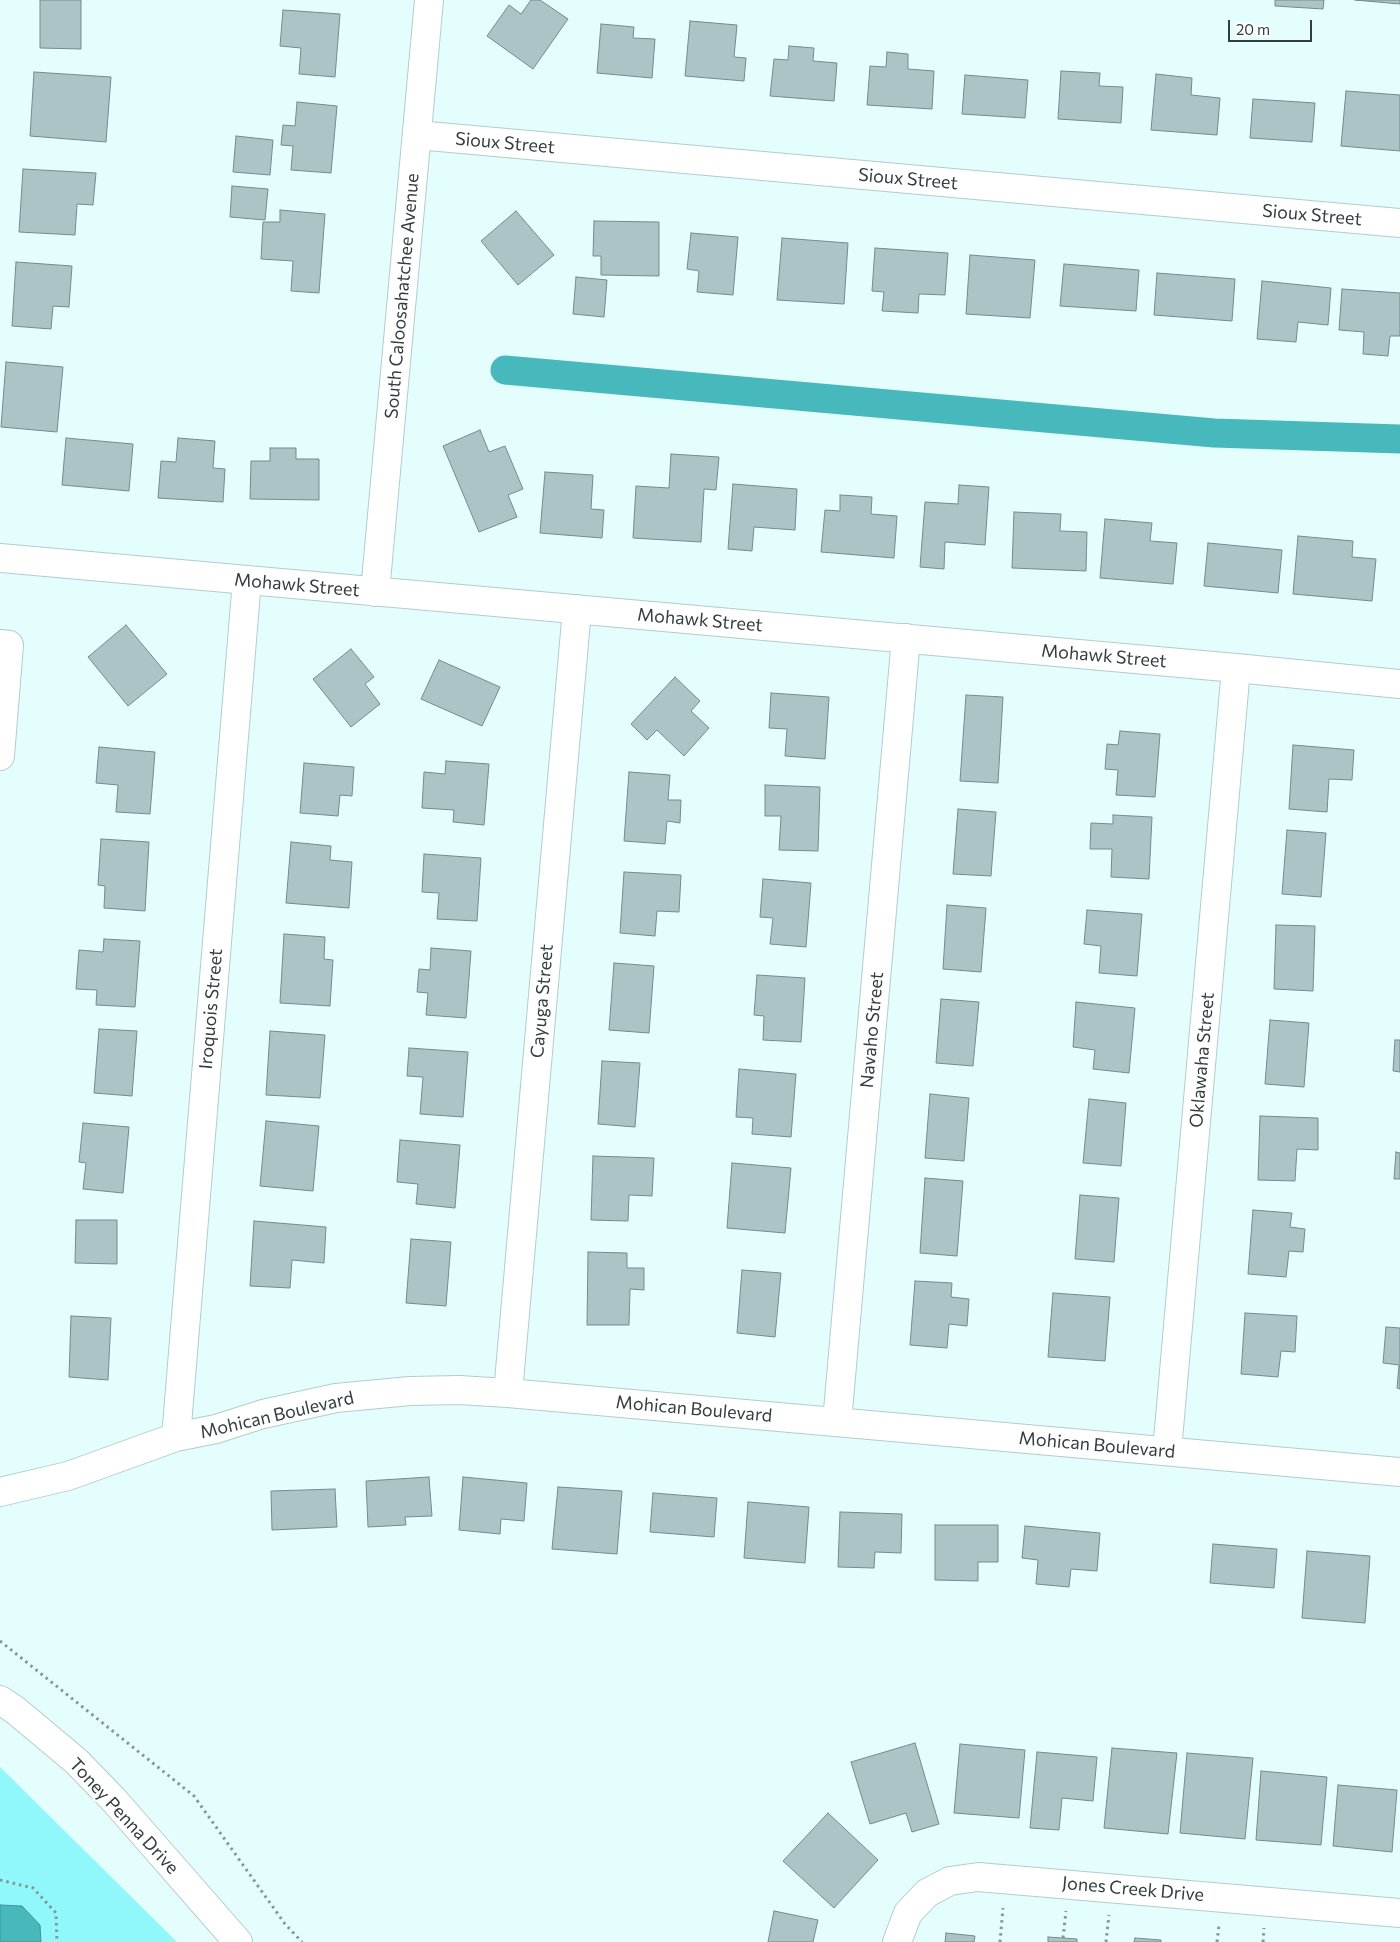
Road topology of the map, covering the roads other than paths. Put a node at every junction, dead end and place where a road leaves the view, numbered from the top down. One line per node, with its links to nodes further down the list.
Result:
1 (429, 0): 2 (street, South Caloosahatchee Avenue)
2 (416, 135): 3 (street, Sioux Street); 6 (street, South Caloosahatchee Avenue)
3 (1400, 222)
4 (0, 558): 5 (street, Mohawk Street)
5 (247, 580): 6 (street, Mohawk Street); 15 (street, Iroquois Street)
6 (375, 592): 7 (street, Mohawk Street)
7 (577, 609): 8 (street, Mohawk Street); 13 (street, Cayuga Street)
8 (906, 638): 10 (street, Mohawk Street); 14 (street, Navaho Street)
9 (0, 644): 12 (street)
10 (1236, 668): 11 (street, Mohawk Street); 16 (street, Oklawaha Street)
11 (1400, 684)
12 (0, 756)
13 (508, 1393): 14 (street, Mohican Boulevard); 15 (street, Mohican Boulevard)
14 (838, 1422): 16 (street, Mohican Boulevard)
15 (176, 1437): 18 (street, Mohican Boulevard)
16 (1167, 1451): 17 (street, Mohican Boulevard)
17 (1400, 1472)
18 (0, 1492)
19 (0, 1700): 21 (street, Toney Penna Drive)
20 (1400, 1913): 22 (street, Jones Creek Drive)
21 (238, 1942)
22 (896, 1942)

